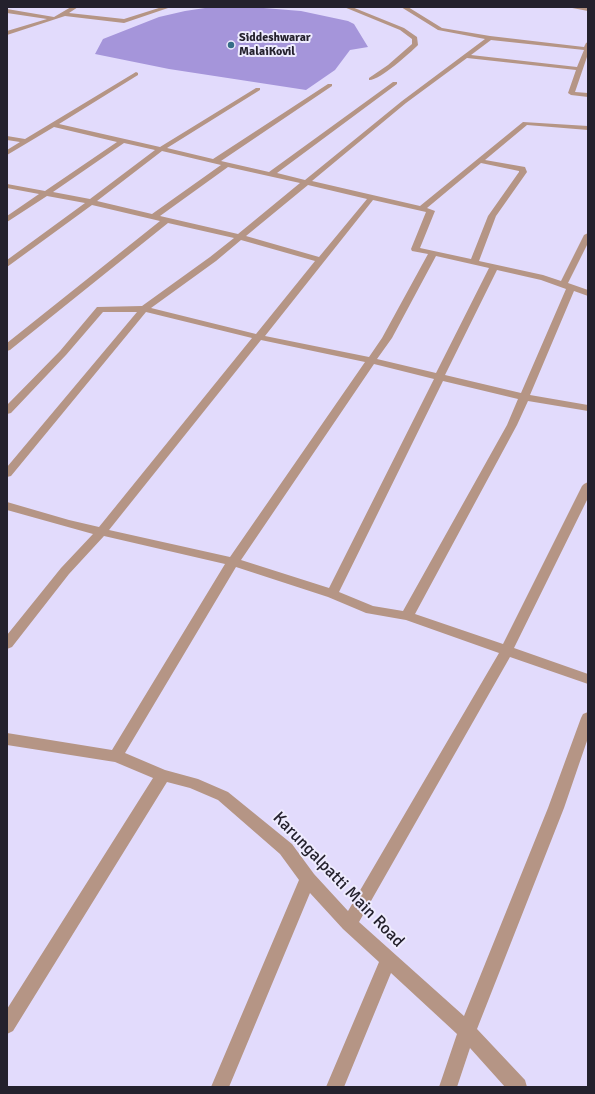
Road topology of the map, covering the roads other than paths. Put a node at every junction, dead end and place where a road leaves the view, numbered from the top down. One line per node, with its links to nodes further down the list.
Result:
1 (75, 7): 8 (street)
2 (168, 7): 8 (street)
3 (347, 7): 16 (street)
4 (404, 7): 11 (street)
5 (570, 7): 6 (street)
6 (588, 9)
7 (7, 11): 9 (street)
8 (63, 14): 9 (street)
9 (56, 18): 10 (street)
10 (7, 33)
11 (490, 38): 12 (street); 13 (street)
12 (587, 47): 14 (street)
13 (466, 56): 14 (street); 32 (street)
14 (580, 69): 20 (street)
15 (136, 74): 21 (street)
16 (371, 79)
17 (395, 83): 31 (street)
18 (330, 86): 28 (street)
19 (258, 90): 26 (street)
20 (588, 95)
21 (54, 124): 24 (street); 25 (street)
22 (588, 128): 29 (street)
23 (7, 138): 24 (street)
24 (26, 141): 27 (street)
25 (123, 141): 26 (street); 34 (street)
26 (162, 149): 28 (street); 36 (street)
27 (7, 153)
28 (215, 161): 30 (street)
29 (479, 161): 37 (street); 45 (street)
30 (227, 164): 31 (street); 38 (street)
31 (271, 174): 32 (street)
32 (306, 183): 35 (street); 42 (street)
33 (7, 186): 34 (street)
34 (46, 194): 36 (street); 39 (street)
35 (371, 198): 37 (street); 44 (street)
36 (91, 202): 38 (street); 46 (street)
37 (421, 209): 43 (street)
38 (154, 217): 40 (street)
39 (7, 220)
40 (166, 220): 42 (street); 52 (street)
41 (588, 235): 48 (street)
42 (240, 237): 44 (street); 50 (street)
43 (433, 253): 45 (street); 53 (street)
44 (320, 260): 51 (street)
45 (474, 263): 47 (street)
46 (7, 264)
47 (494, 267): 48 (street); 54 (street)
48 (567, 286): 49 (street); 55 (street)
49 (588, 292)
50 (144, 309): 51 (street); 57 (street); 58 (street)
51 (258, 337): 53 (street); 61 (street)
52 (7, 348)
53 (372, 361): 54 (street); 62 (street)
54 (440, 377): 55 (street); 63 (street)
55 (524, 397): 56 (street); 64 (street)
56 (588, 408)
57 (7, 411)
58 (7, 474)
59 (588, 486): 66 (street)
60 (7, 506): 61 (street)
61 (102, 531): 62 (street); 65 (street)
62 (233, 562): 63 (street); 70 (street)
63 (332, 594): 64 (street)
64 (407, 616): 66 (street)
65 (7, 644)
66 (506, 652): 67 (street); 73 (street)
67 (588, 679)
68 (588, 718): 76 (street)
69 (7, 739): 70 (street, Karungalpatti Main Road)
70 (116, 756): 71 (street, Karungalpatti Main Road)
71 (162, 775): 72 (street, Karungalpatti Main Road); 75 (street)
72 (308, 879): 73 (street, Karungalpatti Main Road); 77 (street)
73 (349, 924): 74 (street, Karungalpatti Main Road)
74 (388, 960): 76 (street, Karungalpatti Main Road); 78 (street)
75 (7, 1025)
76 (467, 1031): 79 (street); 80 (street)
77 (220, 1087)
78 (335, 1087)
79 (448, 1087)
80 (518, 1087)

